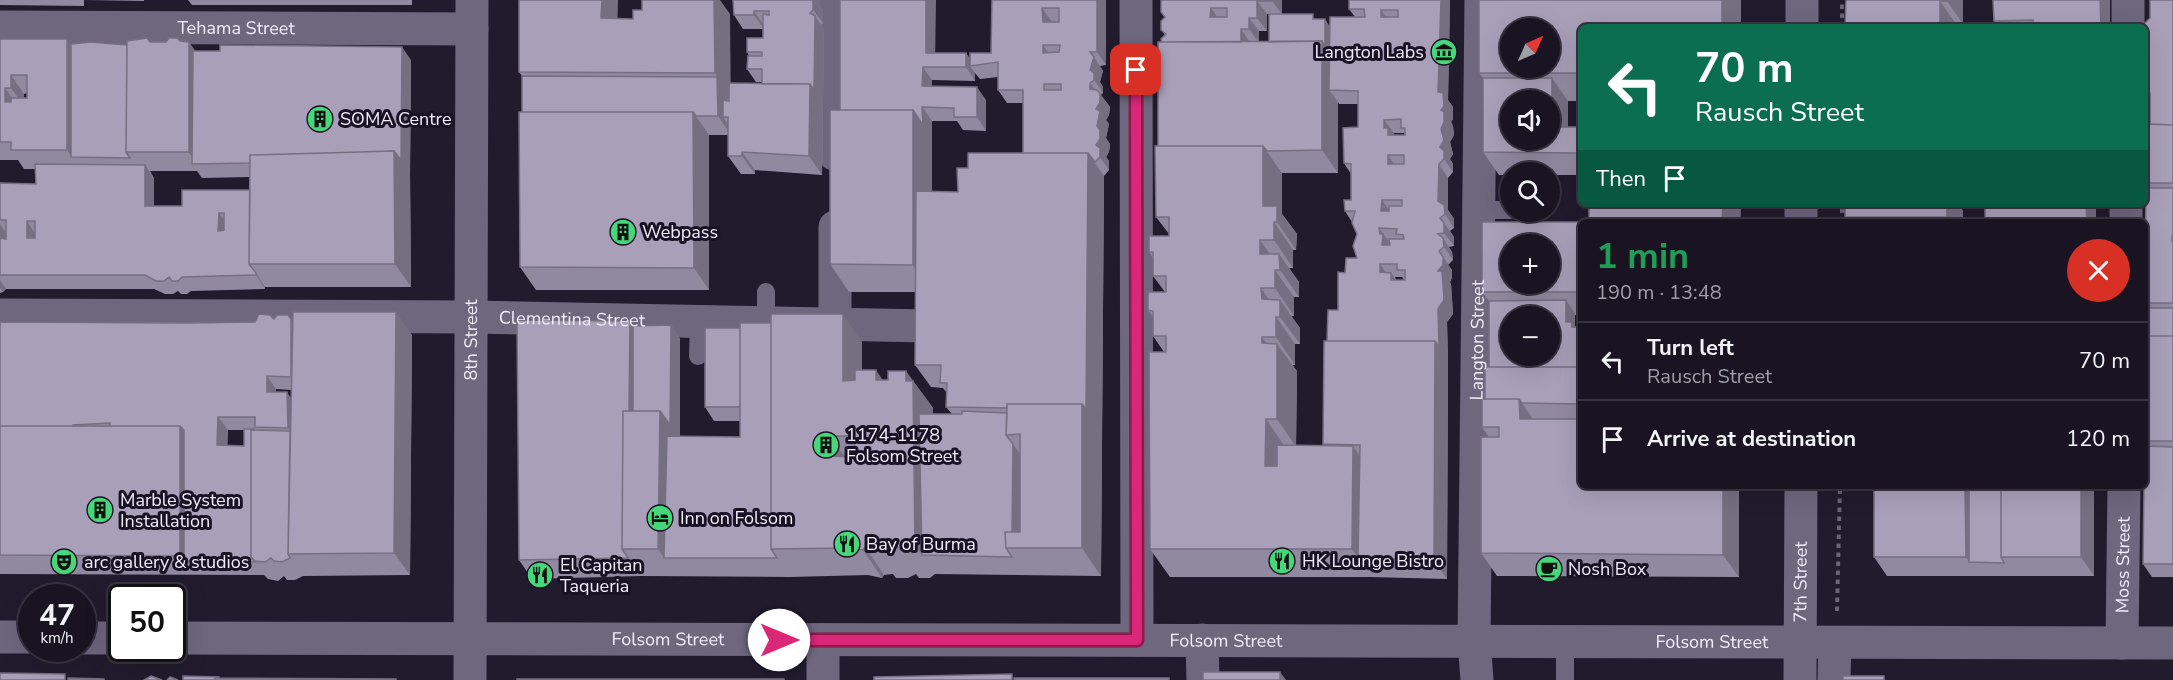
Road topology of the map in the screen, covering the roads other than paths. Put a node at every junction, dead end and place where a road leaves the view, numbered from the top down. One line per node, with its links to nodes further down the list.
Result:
1 (833, 0): 14 (street)
2 (1136, 0): 24 (street)
3 (1481, 0): 10 (street, Langton Street)
4 (1802, 0): 7 (street)
5 (2128, 0): 8 (street)
6 (472, 14): 9 (street, Tehama Street); 12 (street, 8th Street)
7 (1802, 24)
8 (2128, 24)
9 (0, 27)
10 (1495, 210): 26 (street, Langton Street)
11 (0, 315): 12 (street, Clementina Street)
12 (471, 317): 13 (street, Clementina Street); 22 (street, 8th Street)
13 (699, 322): 14 (street, Clementina Street); 16 (lane)
14 (836, 325): 15 (street, Clementina Street)
15 (928, 326)
16 (698, 356)
17 (1801, 489): 28 (street, 7th Street)
18 (2124, 489): 30 (street, Moss Street)
19 (0, 637): 20 (street)
20 (18, 637)
21 (186, 638): 22 (street, Folsom Street)
22 (470, 639): 23 (street, Folsom Street); 32 (street, 8th Street)
23 (823, 640): 24 (street, Folsom Street); 33 (street)
24 (1137, 640): 25 (street, Folsom Street)
25 (1202, 640): 26 (street, Folsom Street); 34 (street)
26 (1474, 641): 27 (street, Folsom Street); 35 (street, Langton Street)
27 (1565, 642): 28 (street, Folsom Street); 36 (lane)
28 (1800, 643): 29 (street, Folsom Street); 37 (street, 7th Street)
29 (1835, 643): 30 (street, Folsom Street); 38 (street)
30 (2122, 643): 31 (street, Folsom Street)
31 (2173, 643)
32 (470, 680)
33 (823, 680)
34 (1203, 680)
35 (1477, 680)
36 (1565, 680)
37 (1800, 680)
38 (1834, 680)

